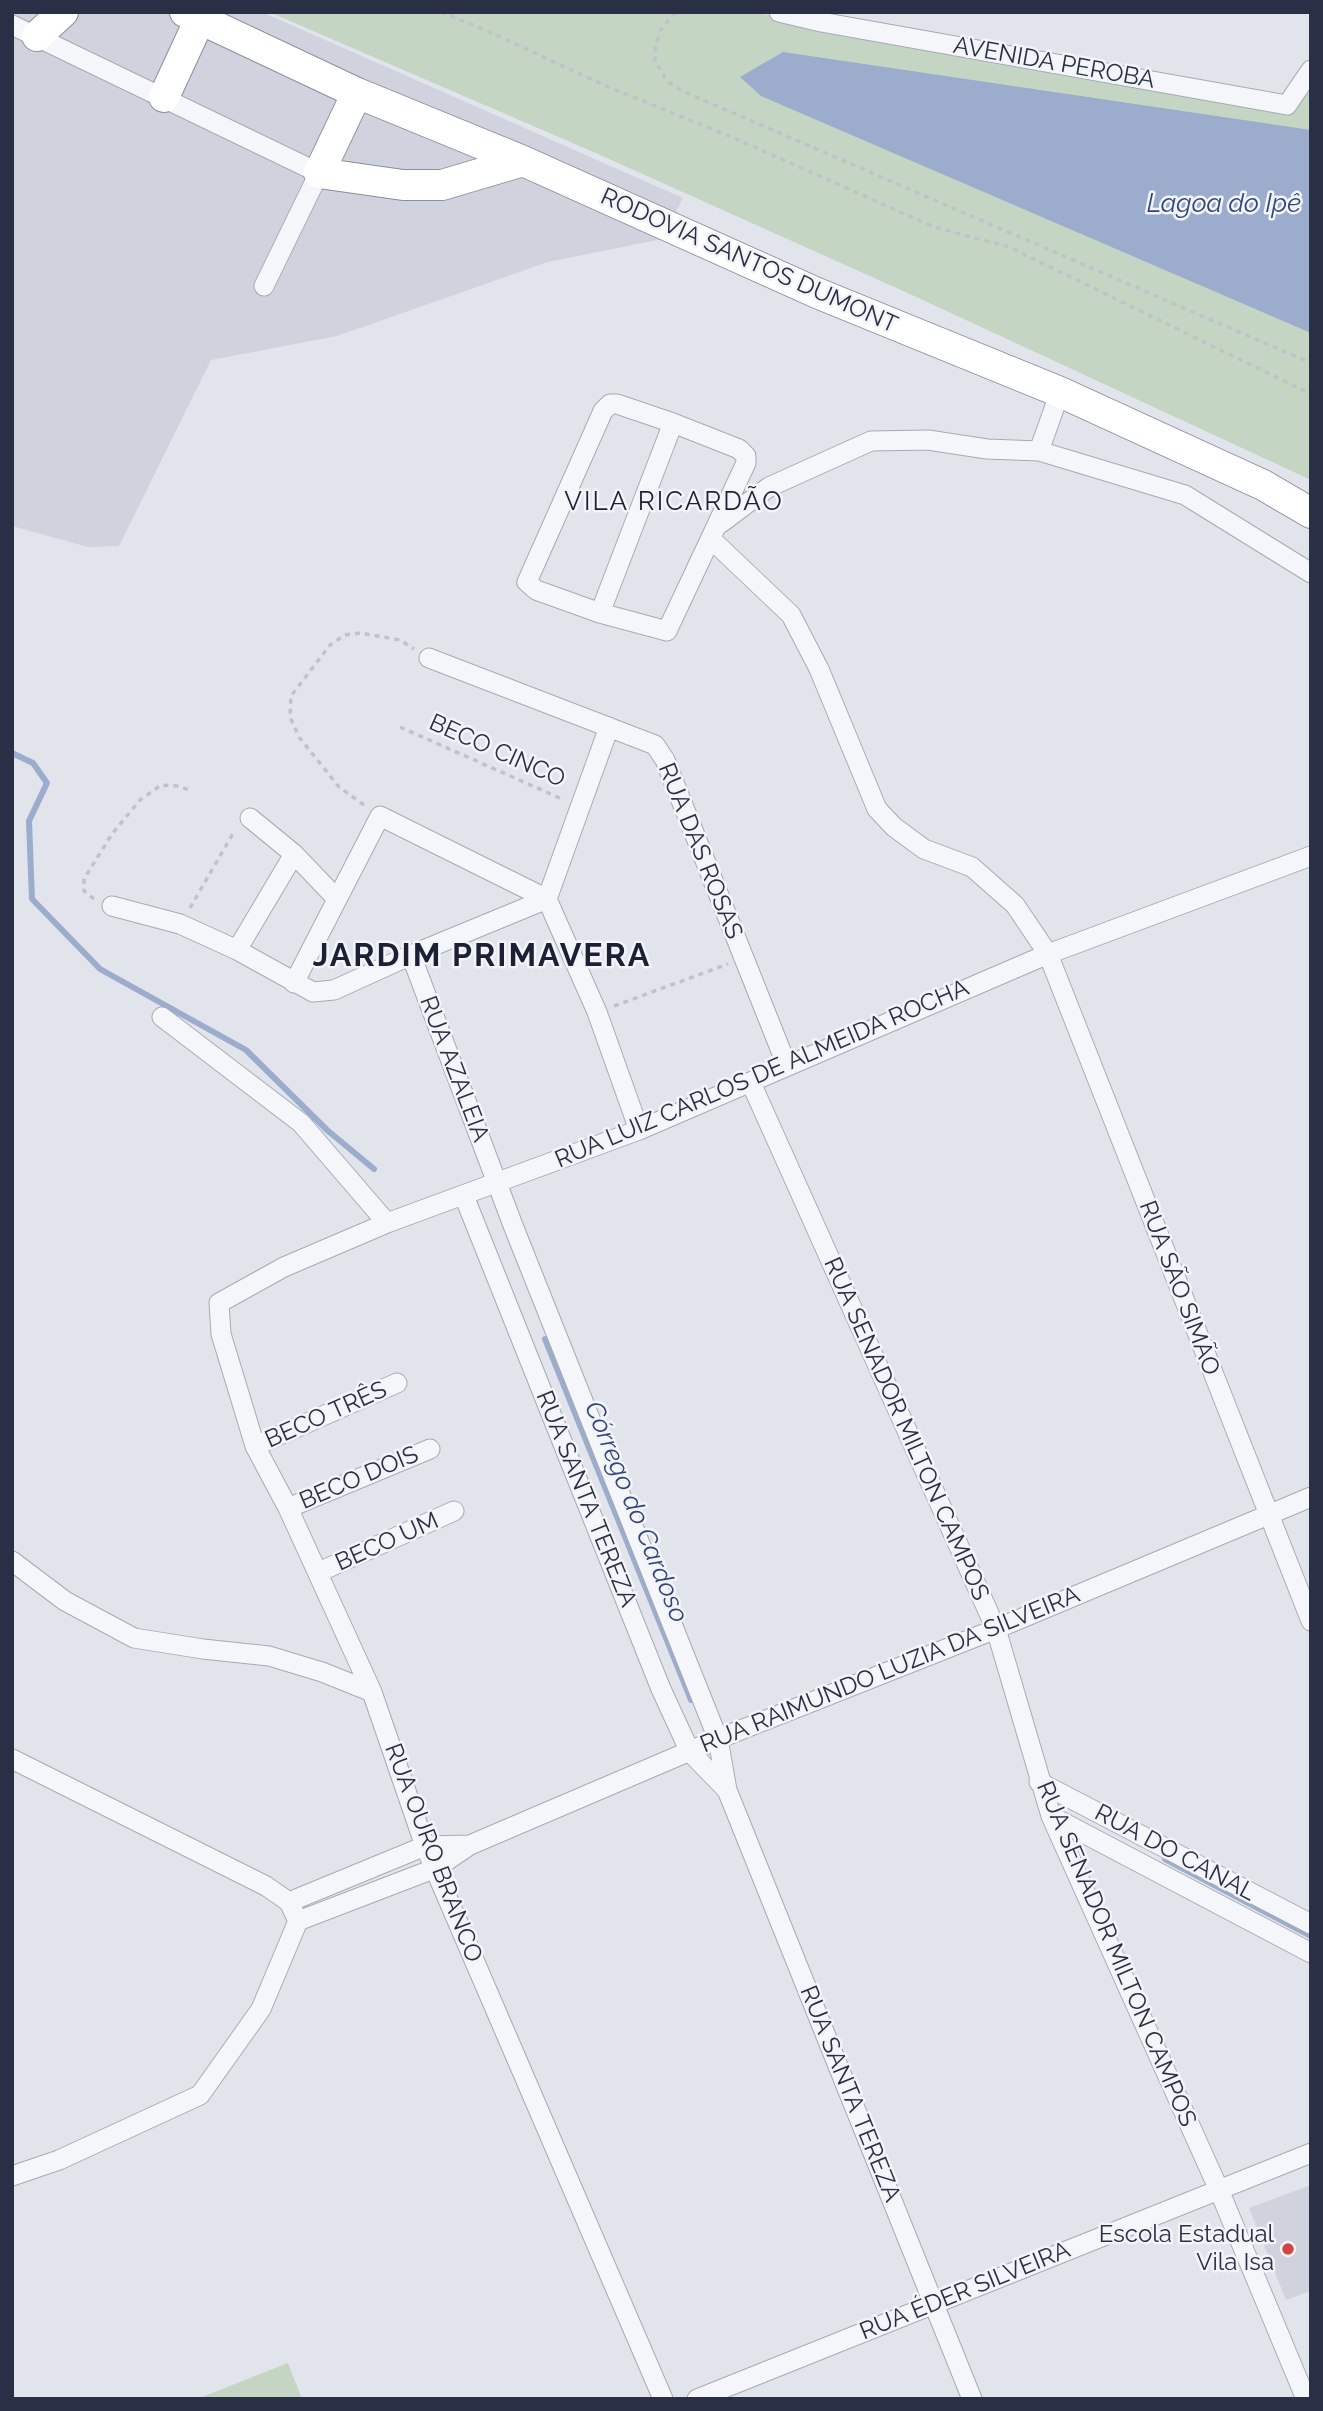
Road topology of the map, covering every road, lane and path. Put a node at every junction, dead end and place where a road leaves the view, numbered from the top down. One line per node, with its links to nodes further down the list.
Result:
1 (63, 12): 6 (highway)
2 (441, 12): 15 (path)
3 (675, 12): 13 (path)
4 (779, 12): 7 (street, AVENIDA PEROBA)
5 (192, 16): 8 (highway, RODOVIA SANTOS DUMONT); 9 (highway)
6 (24, 31): 9 (street)
7 (1311, 70)
8 (357, 93): 10 (highway, RODOVIA SANTOS DUMONT); 11 (highway)
9 (164, 97): 11 (street)
10 (523, 161): 11 (highway); 14 (highway, RODOVIA SANTOS DUMONT)
11 (319, 173): 12 (street)
12 (264, 286)
13 (1311, 363)
14 (1060, 392): 17 (street); 18 (highway, RODOVIA SANTOS DUMONT)
15 (1311, 394)
16 (673, 423): 19 (street); 21 (street); 21 (street)
17 (1039, 451): 19 (street); 20 (street)
18 (1311, 513)
19 (714, 532): 21 (street); 36 (street, RUA SÃO SIMÃO)
20 (1311, 573)
21 (600, 613)
22 (429, 658): 24 (street, RUA DAS ROSAS); 27 (path)
23 (400, 727): 26 (path, BECO CINCO)
24 (609, 727): 26 (street); 38 (street, RUA DAS ROSAS)
25 (190, 790): 34 (path)
26 (580, 807): 33 (street)
27 (380, 816): 32 (street); 33 (street)
28 (250, 818): 29 (street); 31 (path)
29 (294, 854): 32 (street); 35 (street)
30 (1308, 862): 36 (street, RUA LUIZ CARLOS DE ALMEIDA ROCHA)
31 (195, 898)
32 (337, 899): 39 (street)
33 (547, 899): 37 (street); 40 (street)
34 (112, 906): 35 (street)
35 (237, 950): 39 (street)
36 (1048, 954): 42 (street, RUA LUIZ CARLOS DE ALMEIDA ROCHA); 55 (street, RUA SÃO SIMÃO)
37 (411, 955): 39 (street); 45 (street, RUA AZALEIA)
38 (743, 959): 40 (path); 42 (street, RUA DAS ROSAS)
39 (295, 983)
40 (597, 1012): 44 (street)
41 (163, 1017): 47 (street)
42 (787, 1066): 43 (street, RUA LUIZ CARLOS DE ALMEIDA ROCHA)
43 (751, 1083): 44 (street, RUA LUIZ CARLOS DE ALMEIDA ROCHA); 59 (street, RUA SENADOR MILTON CAMPOS)
44 (639, 1130): 45 (street, RUA LUIZ CARLOS DE ALMEIDA ROCHA)
45 (498, 1184): 46 (street, RUA LUIZ CARLOS DE ALMEIDA ROCHA); 61 (street, RUA SANTA TEREZA)
46 (464, 1196): 47 (street, RUA LUIZ CARLOS DE ALMEIDA ROCHA); 62 (street, RUA SANTA TEREZA)
47 (387, 1223): 48 (street, RUA LUIZ CARLOS DE ALMEIDA ROCHA)
48 (219, 1303): 50 (street, RUA OURO BRANCO)
49 (397, 1383): 50 (street, BECO TRÊS)
50 (255, 1446): 53 (street, RUA OURO BRANCO)
51 (429, 1449): 53 (street, BECO DOIS)
52 (1311, 1497): 55 (street, RUA RAIMUNDO LUZIA DA SILVEIRA)
53 (289, 1508): 57 (street, RUA OURO BRANCO)
54 (454, 1511): 57 (street, BECO UM)
55 (1267, 1514): 58 (street, RUA SÃO SIMÃO); 59 (street, RUA RAIMUNDO LUZIA DA SILVEIRA)
56 (12, 1561): 60 (street)
57 (319, 1572): 60 (street, RUA OURO BRANCO)
58 (1311, 1621)
59 (996, 1629): 61 (street, RUA RAIMUNDO LUZIA DA SILVEIRA); 64 (street, RUA SENADOR MILTON CAMPOS)
60 (372, 1692): 68 (street, RUA OURO BRANCO)
61 (718, 1739): 62 (street, RUA RAIMUNDO LUZIA DA SILVEIRA); 65 (street, RUA SANTA TEREZA)
62 (690, 1752): 65 (street, RUA SANTA TEREZA); 67 (street, RUA RAIMUNDO LUZIA DA SILVEIRA)
63 (12, 1759): 70 (street)
64 (1040, 1782): 66 (street, RUA SENADOR MILTON CAMPOS); 71 (street, RUA DO CANAL)
65 (727, 1790): 76 (street, RUA SANTA TEREZA)
66 (1051, 1816): 72 (street, RUA DO CANAL); 75 (street, RUA SENADOR MILTON CAMPOS)
67 (470, 1845): 68 (street, RUA RAIMUNDO LUZIA DA SILVEIRA); 69 (street, RUA RAIMUNDO LUZIA DA SILVEIRA)
68 (425, 1846): 69 (street, RUA OURO BRANCO); 70 (street)
69 (436, 1868): 70 (street, RUA RAIMUNDO LUZIA DA SILVEIRA); 77 (street, RUA OURO BRANCO)
70 (294, 1912): 74 (street)
71 (1311, 1924)
72 (1311, 1953)
73 (1311, 2153): 75 (street, RUA ÉDER SILVEIRA)
74 (12, 2176)
75 (1219, 2190): 76 (street, RUA ÉDER SILVEIRA); 80 (street, RUA SENADOR MILTON CAMPOS)
76 (935, 2303): 78 (street, RUA ÉDER SILVEIRA); 79 (street, RUA SANTA TEREZA)
77 (663, 2399)
78 (698, 2399)
79 (972, 2399)
80 (1307, 2399)

